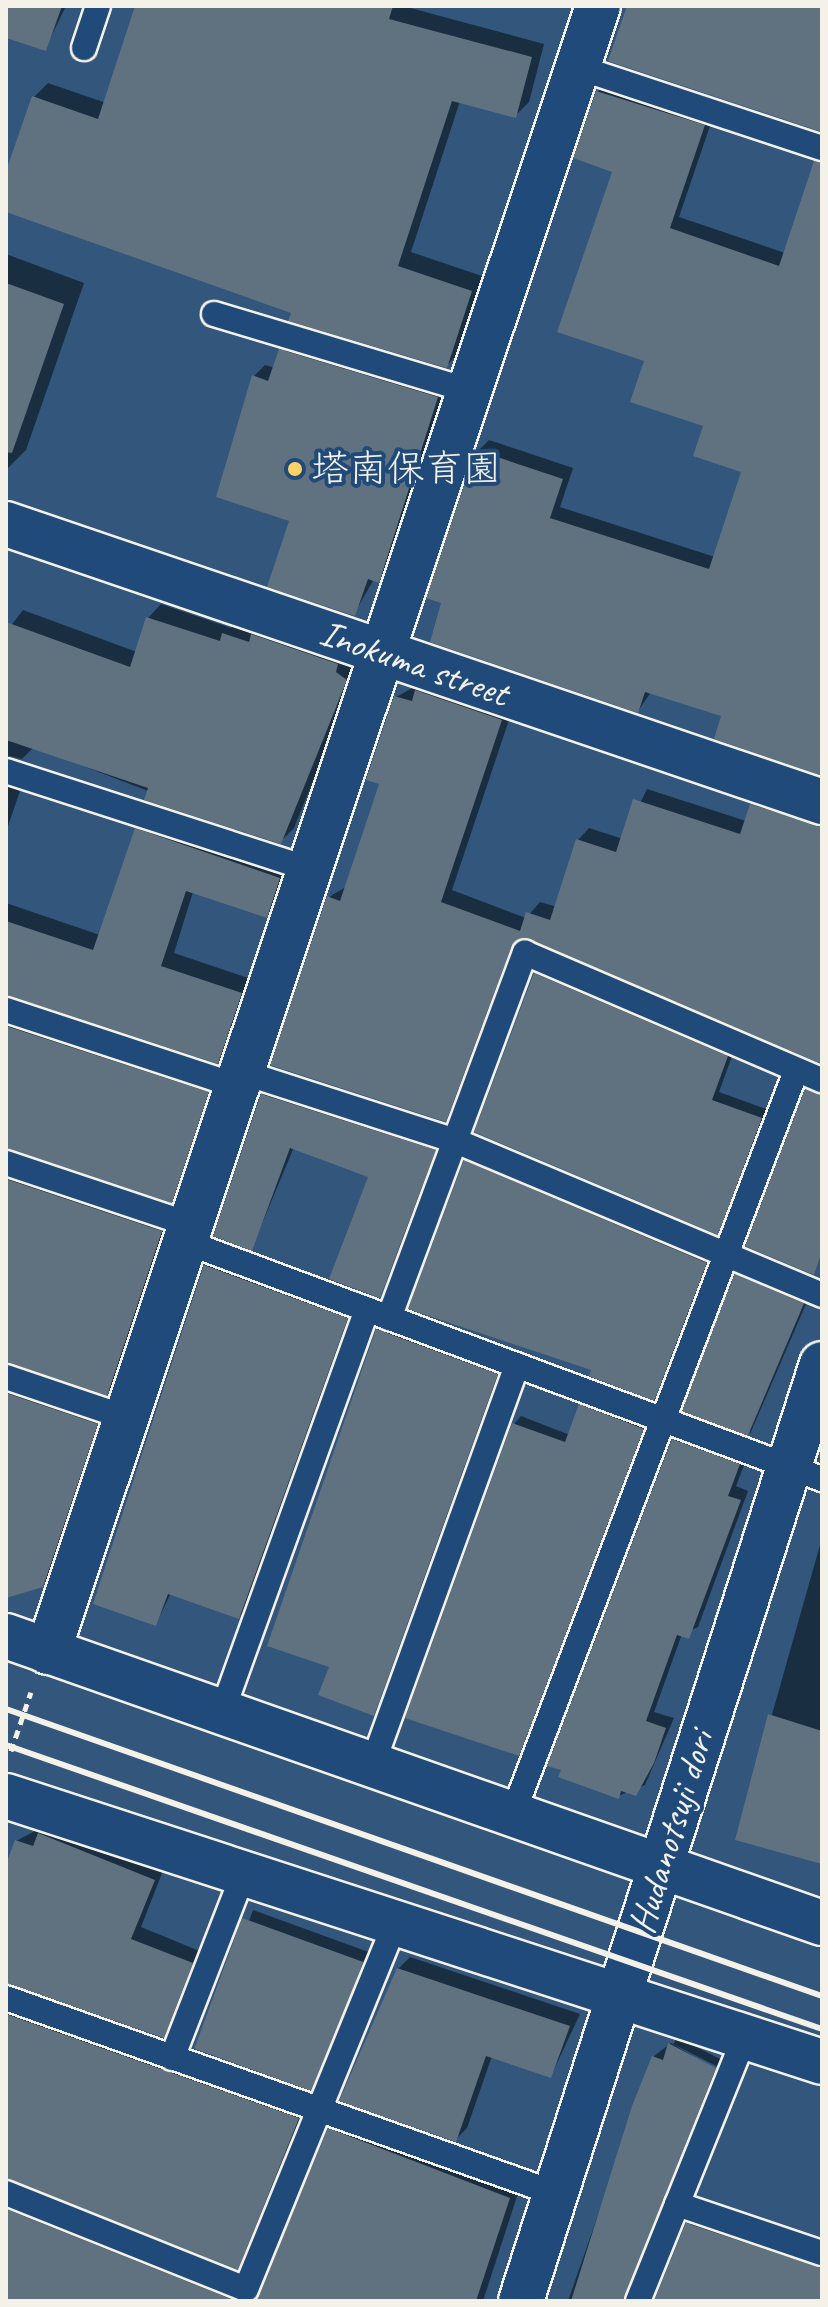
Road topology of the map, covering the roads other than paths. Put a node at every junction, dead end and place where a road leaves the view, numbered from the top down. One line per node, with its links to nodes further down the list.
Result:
1 (98, 6): 3 (lane)
2 (598, 6): 4 (street)
3 (84, 48)
4 (577, 67): 5 (lane); 7 (street)
5 (822, 148)
6 (214, 314): 7 (lane)
7 (470, 391): 9 (street)
8 (6, 524): 9 (street, Inokuma street)
9 (382, 652): 11 (street, Inokuma street); 12 (street)
10 (6, 771): 12 (lane)
11 (822, 802)
12 (310, 869): 15 (street)
13 (6, 1010): 15 (lane)
14 (796, 1071): 16 (lane); 17 (lane); 20 (lane)
15 (240, 1079): 17 (lane); 19 (street)
16 (822, 1080)
17 (456, 1141): 20 (lane); 22 (lane)
18 (6, 1163): 19 (lane)
19 (188, 1233): 22 (lane); 26 (street)
20 (731, 1256): 21 (lane); 27 (lane)
21 (822, 1295)
22 (378, 1314): 24 (lane); 31 (lane)
23 (822, 1364): 28 (street, Hudanotsuji dori)
24 (517, 1365): 27 (lane); 32 (lane)
25 (6, 1377): 26 (lane)
26 (127, 1418): 30 (street)
27 (661, 1420): 28 (lane); 34 (lane)
28 (804, 1473): 35 (street, Hudanotsuji dori)
29 (6, 1636): 30 (street)
30 (40, 1670): 31 (street)
31 (222, 1712): 32 (street)
32 (373, 1763): 34 (street)
33 (6, 1796): 36 (street)
34 (514, 1811): 35 (street)
35 (659, 1862): 38 (street); 39 (street, Hudanotsuji dori)
36 (244, 1872): 37 (street); 42 (lane)
37 (396, 1921): 39 (street); 44 (lane)
38 (822, 1923)
39 (623, 1992): 41 (street); 46 (street, Hudanotsuji dori)
40 (6, 1998): 42 (lane)
41 (745, 2036): 43 (street); 47 (lane)
42 (172, 2058): 44 (lane)
43 (822, 2062)
44 (315, 2110): 46 (lane); 49 (lane)
45 (6, 2193): 49 (lane)
46 (557, 2194): 50 (street, Hudanotsuji dori)
47 (677, 2204): 48 (lane); 51 (lane)
48 (822, 2253)
49 (244, 2295)
50 (521, 2301)
51 (638, 2301)

